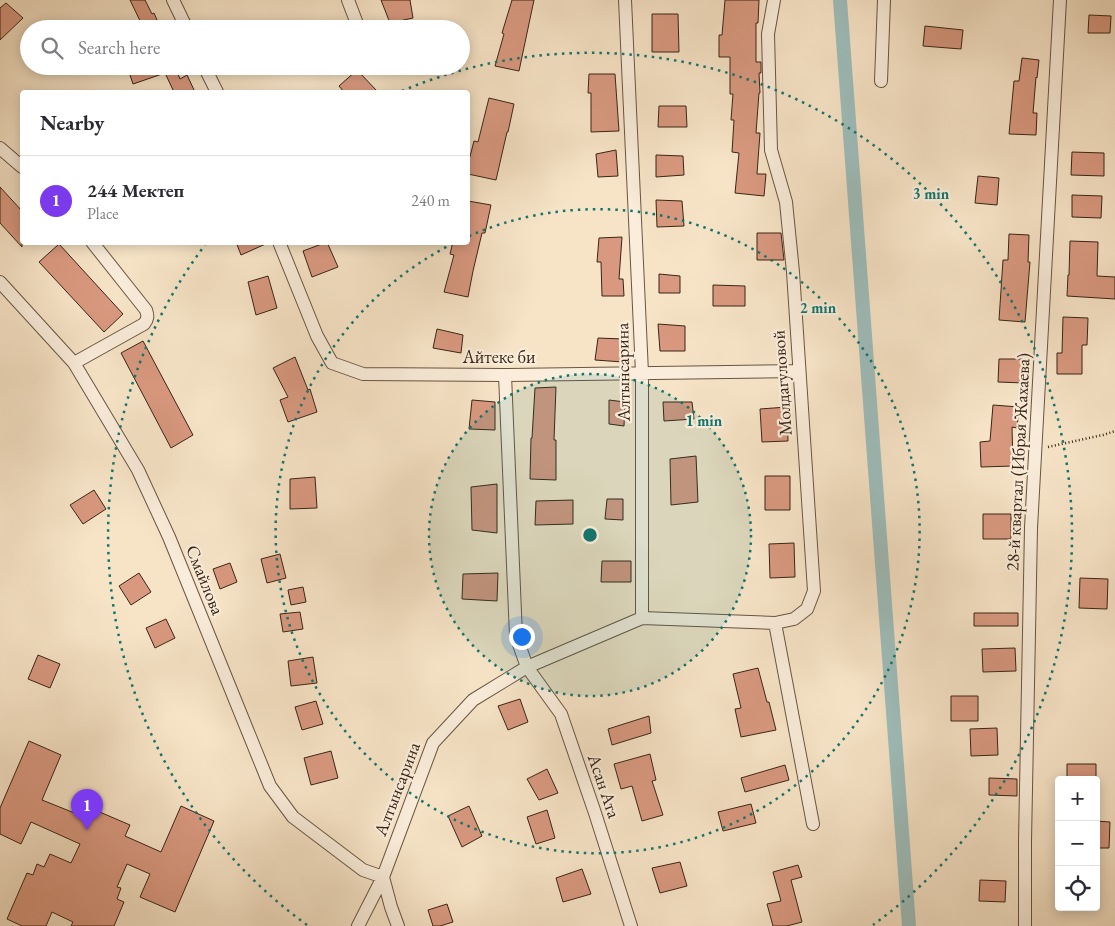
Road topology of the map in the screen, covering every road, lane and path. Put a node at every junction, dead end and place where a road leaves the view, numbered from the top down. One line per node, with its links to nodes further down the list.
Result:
1 (173, 0): 7 (street)
2 (348, 0): 8 (street)
3 (625, 0): 19 (street, Алтынсарина)
4 (774, 0): 18 (street, Молдагуловой)
5 (884, 0): 10 (street)
6 (1060, 0): 22 (street, 28-й квартал (Ибрая Жахаева))
7 (183, 20)
8 (356, 20)
9 (208, 75): 11 (street)
10 (881, 81)
11 (216, 90)
12 (0, 148): 13 (street)
13 (20, 165)
14 (94, 245): 17 (street)
15 (280, 245): 20 (street, Айтеке би)
16 (0, 282): 17 (street, Смайлова)
17 (74, 363): 27 (street, Смайлова)
18 (799, 371): 19 (street, Айтеке би); 24 (street, Молдагуловой)
19 (642, 373): 20 (street, Айтеке би); 23 (street, Алтынсарина)
20 (505, 375): 25 (street)
21 (1115, 431): 22 (path)
22 (1035, 449): 31 (street, 28-й квартал (Ибрая Жахаева))
23 (642, 618): 24 (street, Молдагуловой); 25 (street, Алтынсарина)
24 (774, 623): 26 (street)
25 (527, 667): 27 (street, Алтынсарина); 30 (street, Асан Ата)
26 (813, 824)
27 (383, 877): 28 (street, Алтынсарина); 29 (street)
28 (358, 926)
29 (398, 926)
30 (631, 926)
31 (1025, 926)

